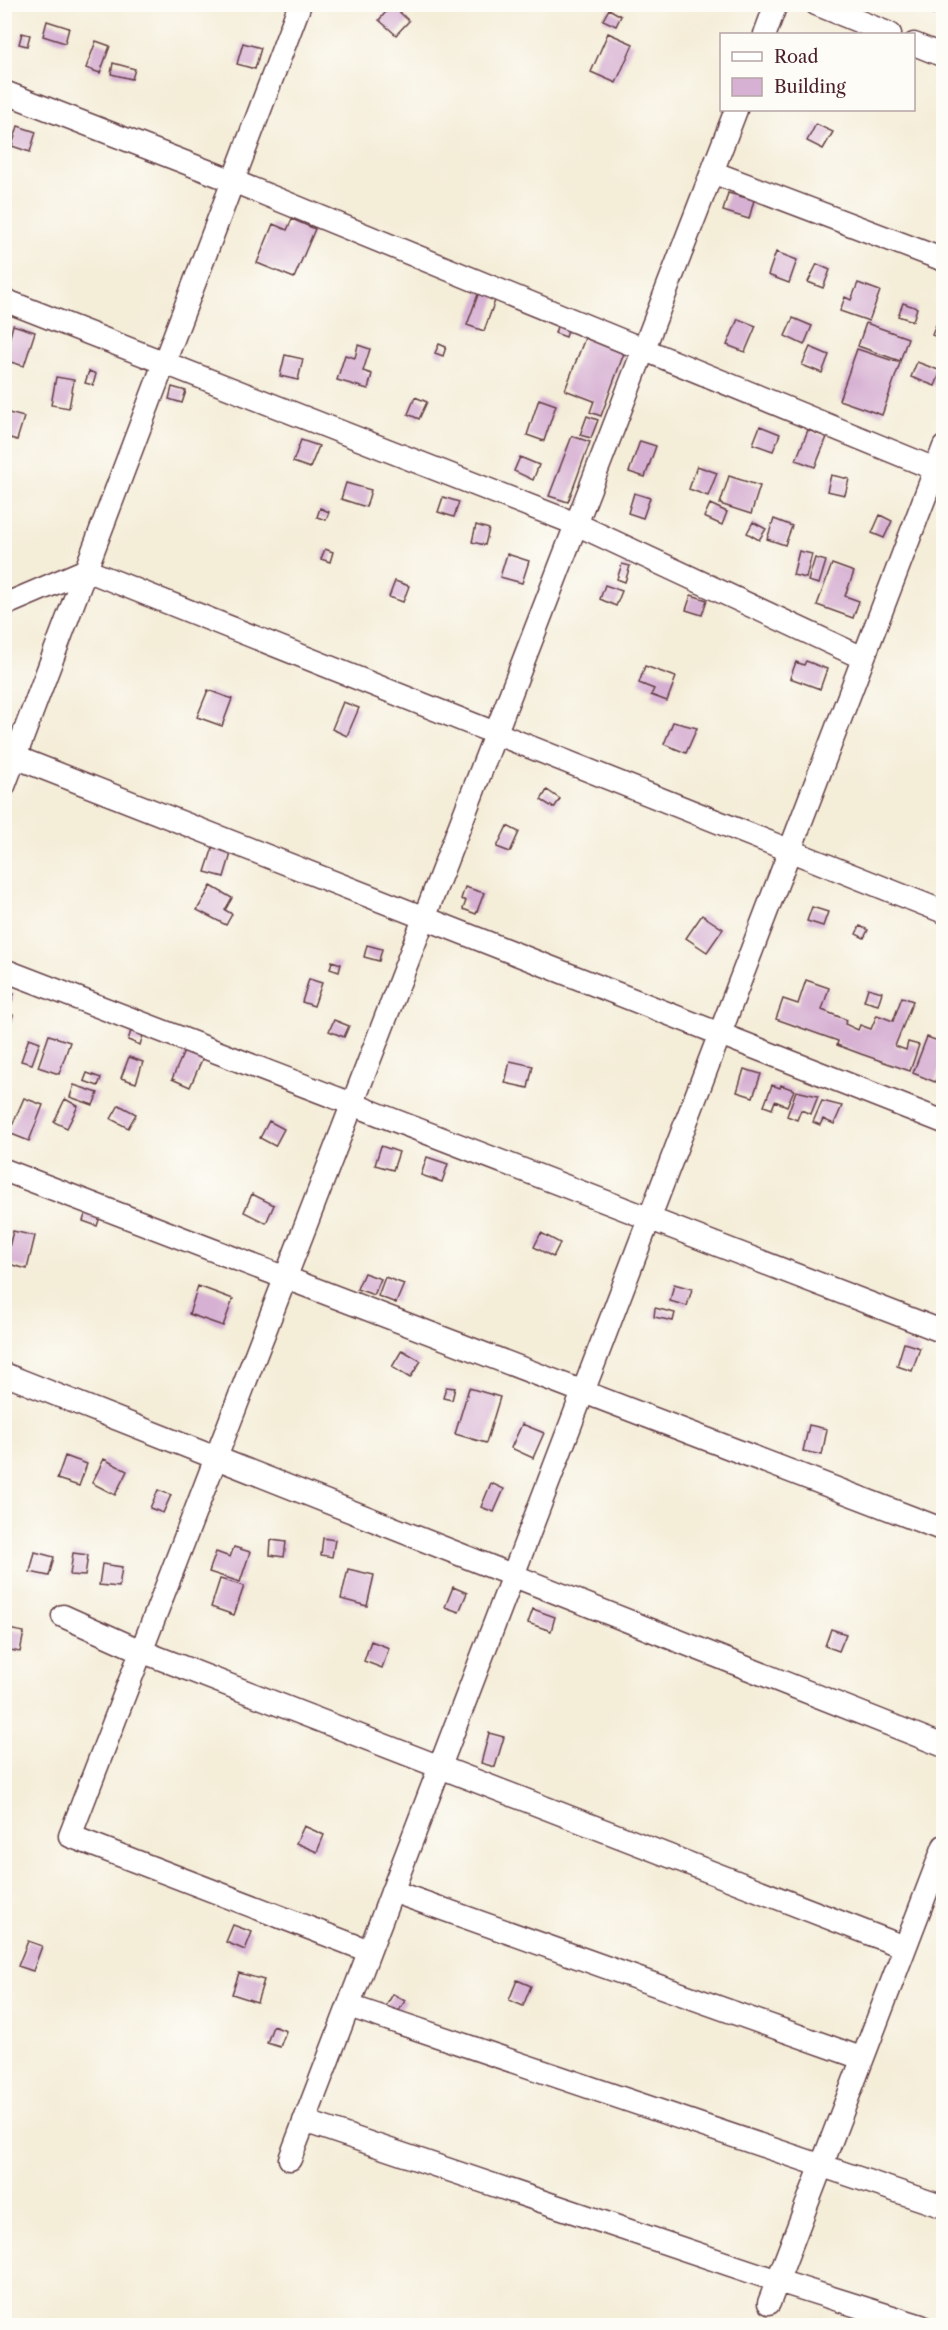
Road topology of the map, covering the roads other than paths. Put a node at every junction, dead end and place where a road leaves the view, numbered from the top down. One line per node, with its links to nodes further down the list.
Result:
1 (300, 4): 11 (street)
2 (776, 4): 4 (street)
3 (816, 4): 5 (street)
4 (765, 33)
5 (888, 33)
6 (915, 44): 7 (street)
7 (944, 56)
8 (4, 92): 11 (street)
9 (736, 111): 10 (street)
10 (712, 172): 12 (street); 14 (street)
11 (233, 181): 14 (street); 15 (street)
12 (944, 260)
13 (4, 300): 15 (street)
14 (643, 350): 17 (street); 18 (street)
15 (165, 361): 18 (street); 19 (street)
16 (944, 447): 17 (street)
17 (935, 470): 21 (street)
18 (576, 524): 21 (street); 22 (street)
19 (86, 570): 20 (street); 22 (street); 23 (street)
20 (4, 605)
21 (863, 658): 25 (street)
22 (495, 733): 25 (street); 27 (street)
23 (15, 757): 24 (street); 27 (street)
24 (4, 786)
25 (790, 851): 26 (street); 29 (street)
26 (944, 912)
27 (424, 918): 29 (street); 30 (street)
28 (4, 970): 30 (street)
29 (720, 1034): 31 (street); 33 (street)
30 (353, 1104): 33 (street); 34 (street)
31 (944, 1122)
32 (4, 1170): 34 (street)
33 (649, 1218): 35 (street); 37 (street)
34 (285, 1278): 37 (street); 38 (street)
35 (944, 1332)
36 (4, 1374): 38 (street)
37 (583, 1392): 39 (street); 40 (street)
38 (216, 1458): 40 (street); 42 (street)
39 (944, 1530)
40 (513, 1576): 43 (street); 44 (street)
41 (63, 1616): 42 (street)
42 (141, 1651): 44 (street); 48 (street)
43 (944, 1746)
44 (440, 1767): 46 (street); 47 (street)
45 (944, 1846): 47 (street)
46 (392, 1891): 48 (street); 50 (street)
47 (904, 1947): 50 (street)
48 (369, 1951): 49 (street)
49 (349, 2006): 51 (street); 53 (street)
50 (861, 2058): 53 (street)
51 (304, 2121): 52 (street); 55 (street)
52 (290, 2159)
53 (821, 2166): 54 (street); 55 (street)
54 (944, 2207)
55 (778, 2281): 56 (street); 57 (street)
56 (769, 2303)
57 (921, 2325)

